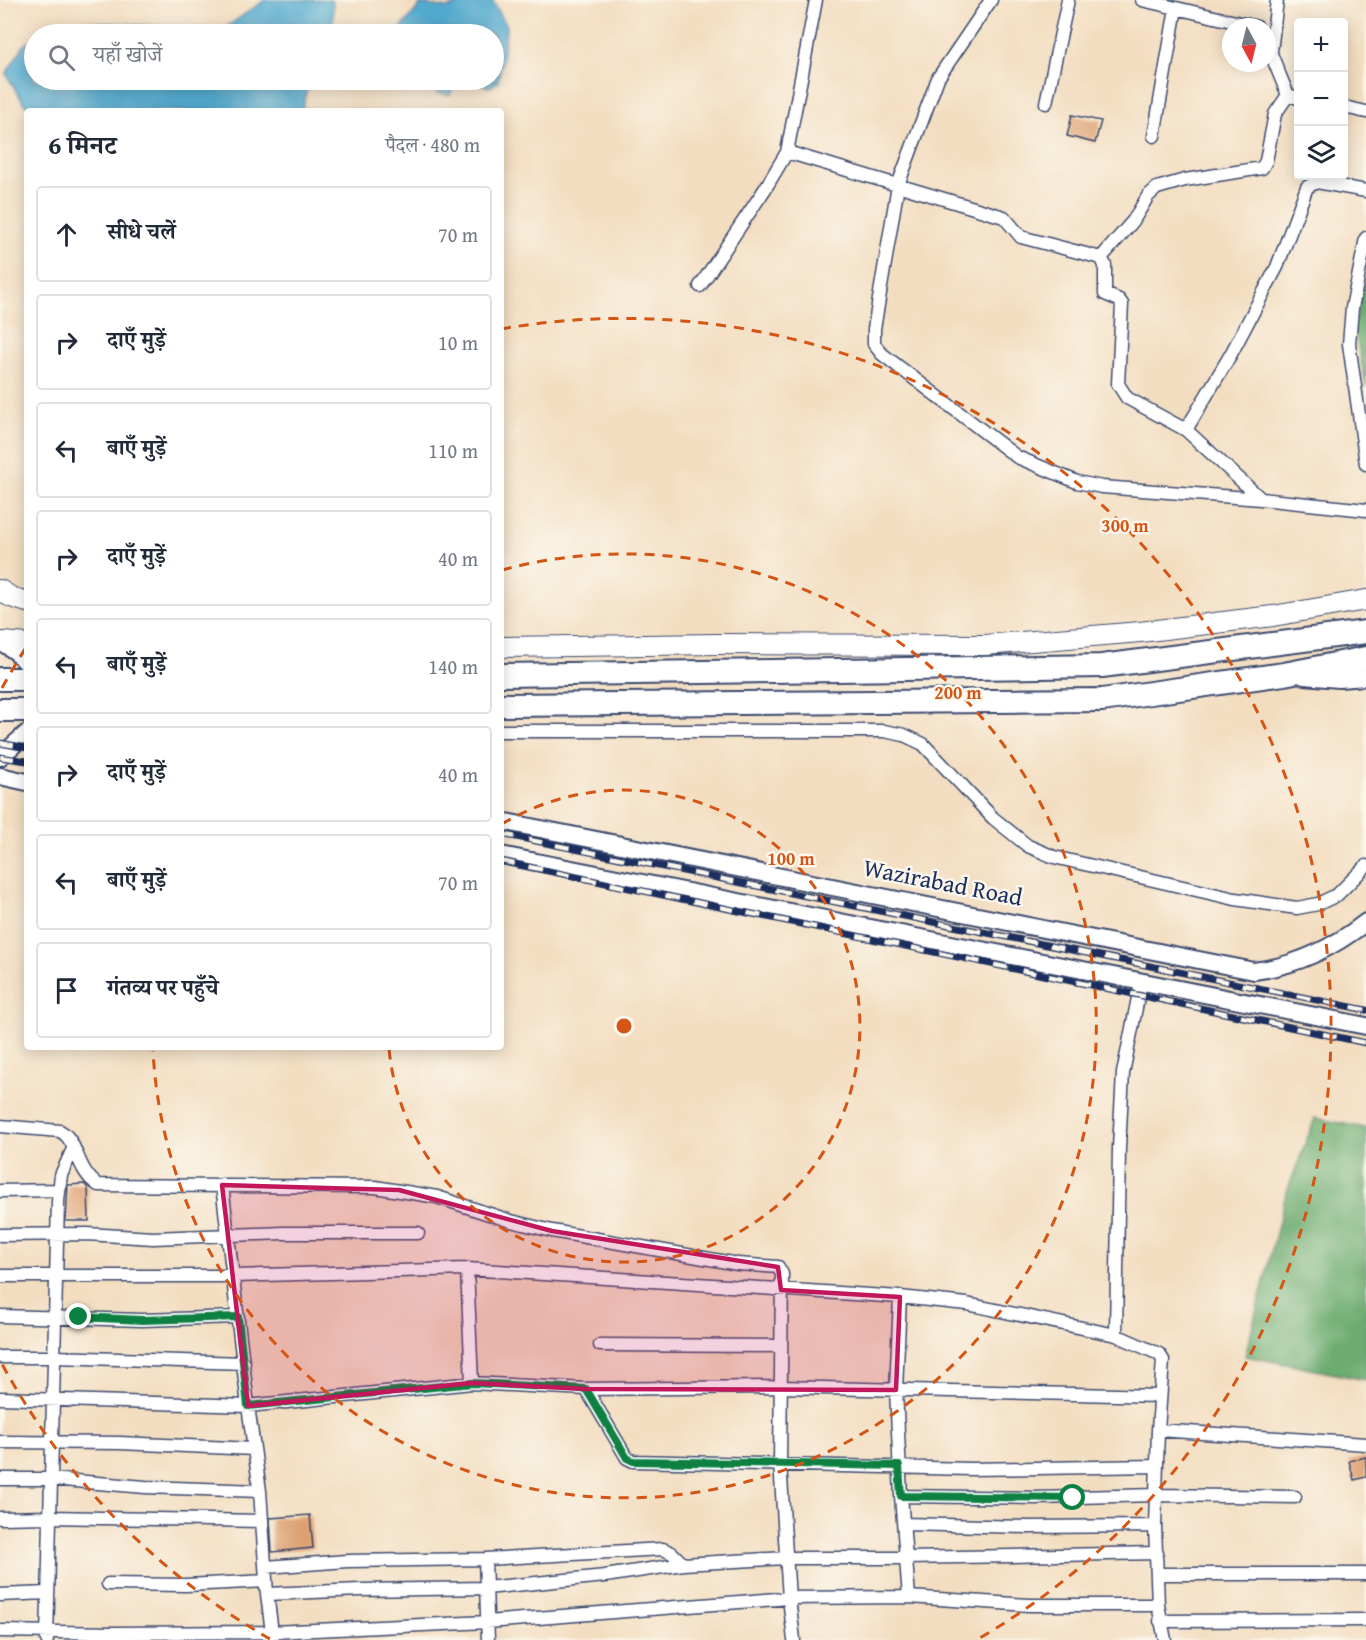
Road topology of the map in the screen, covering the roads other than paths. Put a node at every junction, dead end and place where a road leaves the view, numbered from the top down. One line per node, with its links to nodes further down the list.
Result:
1 (816, 0): 15 (street)
2 (991, 0): 16 (street)
3 (1068, 0): 11 (street)
4 (1142, 0): 6 (street)
5 (1277, 0): 8 (street)
6 (1171, 4): 7 (street); 14 (street)
7 (1223, 18)
8 (1274, 18)
9 (1276, 61): 10 (street)
10 (1294, 96): 19 (street)
11 (1046, 103)
12 (1348, 108): 13 (street)
13 (1366, 112)
14 (1155, 136)
15 (787, 152): 16 (street); 20 (street)
16 (898, 186): 19 (street); 23 (street)
17 (1366, 191): 21 (street)
18 (1366, 238): 22 (street)
19 (1101, 258): 21 (street)
20 (700, 286)
21 (1186, 430): 23 (street)
22 (1366, 464)
23 (1261, 499): 24 (street)
24 (1366, 510)
25 (0, 590): 27 (main road)
26 (1366, 600): 31 (main road)
27 (24, 601)
28 (1366, 632): 35 (highway)
29 (1, 642): 30 (main road); 33 (main road)
30 (24, 644)
31 (504, 647)
32 (1366, 658): 34 (highway)
33 (24, 660)
34 (1284, 674): 36 (main road); 39 (highway)
35 (504, 675)
36 (1366, 677)
37 (0, 679): 38 (highway)
38 (24, 679)
39 (504, 705)
40 (0, 710): 41 (highway)
41 (24, 710)
42 (504, 731): 49 (street)
43 (24, 736): 44 (main road)
44 (0, 757)
45 (0, 776): 46 (main road)
46 (24, 781)
47 (504, 822): 50 (main road, Wazirabad Road)
48 (504, 856): 51 (main road)
49 (1366, 866)
50 (1366, 922)
51 (1142, 983): 52 (main road); 71 (street)
52 (1366, 1026)
53 (0, 1126): 54 (street)
54 (73, 1149): 55 (street); 56 (street)
55 (222, 1185): 60 (street); 66 (street)
56 (59, 1190): 57 (street); 59 (street)
57 (0, 1191)
58 (418, 1233): 60 (street)
59 (58, 1234): 60 (street); 61 (street); 64 (street)
60 (227, 1234): 65 (street)
61 (0, 1235)
62 (467, 1269): 65 (street); 66 (street); 77 (street)
63 (0, 1276): 64 (street)
64 (56, 1276): 65 (street); 69 (street)
65 (234, 1276): 70 (street)
66 (781, 1290): 67 (street); 73 (street)
67 (900, 1297): 71 (street); 80 (street)
68 (0, 1316): 69 (street)
69 (56, 1317): 70 (street); 75 (street)
70 (238, 1317): 76 (street)
71 (1116, 1335): 81 (street)
72 (600, 1346): 73 (street)
73 (780, 1346): 78 (street)
74 (0, 1357): 75 (street)
75 (54, 1357): 76 (street); 83 (street)
76 (244, 1363): 84 (street)
77 (472, 1383): 79 (street); 84 (street)
78 (780, 1387): 79 (street); 80 (street); 90 (street)
79 (586, 1389): 90 (street)
80 (896, 1390): 81 (street); 91 (street)
81 (1160, 1396): 85 (street)
82 (0, 1398): 83 (street)
83 (53, 1398): 84 (street); 87 (street)
84 (248, 1406): 89 (street)
85 (1158, 1430): 88 (street); 92 (street)
86 (0, 1442): 87 (street)
87 (52, 1442): 89 (street); 94 (street)
88 (1366, 1444)
89 (254, 1449): 95 (street)
90 (780, 1463): 91 (street); 105 (street)
91 (899, 1466): 92 (street); 97 (street)
92 (1156, 1466): 96 (street)
93 (0, 1479): 94 (street)
94 (51, 1479): 95 (street); 99 (street)
95 (260, 1491): 101 (street)
96 (1156, 1495): 97 (street); 98 (street); 103 (street)
97 (901, 1496): 102 (street)
98 (1295, 1497)
99 (49, 1517): 100 (street); 101 (street); 115 (street)
100 (0, 1518)
101 (262, 1521): 109 (street)
102 (904, 1524): 103 (street); 106 (street)
103 (1155, 1526): 104 (street)
104 (1157, 1553): 106 (street); 110 (street)
105 (786, 1558): 106 (street); 108 (street); 119 (street)
106 (907, 1558): 118 (street)
107 (485, 1559): 108 (street); 109 (street); 114 (street)
108 (683, 1564): 114 (street)
109 (266, 1567): 112 (street)
110 (1157, 1574): 111 (street); 120 (street)
111 (1366, 1574)
112 (266, 1581): 113 (street); 116 (street)
113 (108, 1584)
114 (486, 1588): 116 (street); 123 (street)
115 (48, 1593): 117 (street); 125 (street)
116 (267, 1594): 126 (street)
117 (0, 1595)
118 (909, 1597): 119 (street); 120 (street)
119 (789, 1598): 123 (street); 128 (street)
120 (1158, 1605): 122 (street)
121 (1366, 1620): 122 (street)
122 (1160, 1621): 129 (street)
123 (487, 1622): 126 (street); 127 (street)
124 (0, 1631): 125 (street)
125 (47, 1635): 126 (street)
126 (272, 1636)
127 (488, 1640)
128 (794, 1640)
129 (1165, 1640)

